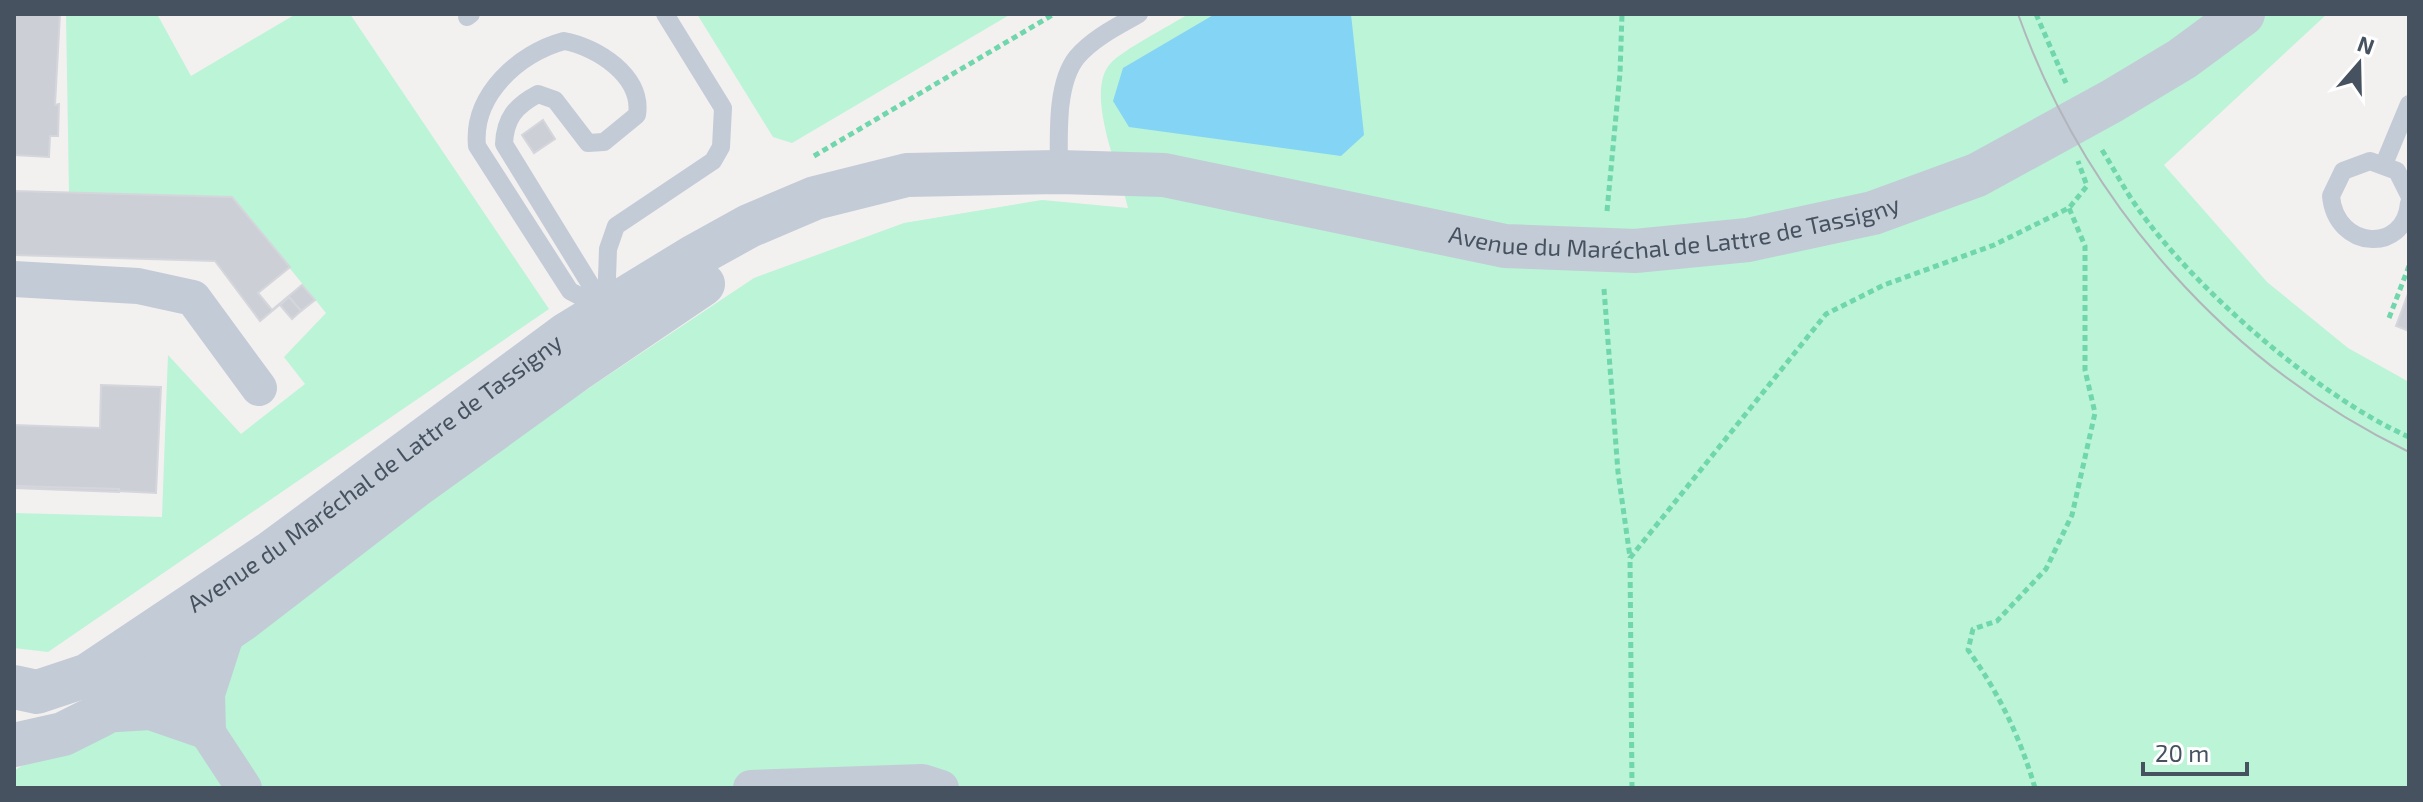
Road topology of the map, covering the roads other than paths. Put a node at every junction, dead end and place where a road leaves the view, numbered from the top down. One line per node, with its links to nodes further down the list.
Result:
1 (665, 14): 10 (lane)
2 (1139, 14): 6 (lane)
3 (2243, 14): 6 (street, Avenue du Maréchal de Lattre de Tassigny)
4 (2409, 104): 5 (lane)
5 (2384, 164): 7 (lane); 8 (lane)
6 (1059, 172): 10 (street, Avenue du Maréchal de Lattre de Tassigny)
7 (2409, 195)
8 (2409, 203)
9 (14, 279): 11 (street)
10 (614, 324): 10 (lane); 12 (street, Avenue du Maréchal de Lattre de Tassigny); 13 (street, Avenue du Maréchal de Lattre de Tassigny)
11 (259, 388)
12 (228, 629): 13 (street, Avenue du Maréchal de Lattre de Tassigny); 16 (street)
13 (156, 653): 14 (street, Avenue du Maréchal de Lattre de Tassigny); 15 (street, Avenue du Maréchal de Lattre de Tassigny); 16 (street)
14 (14, 687)
15 (101, 715): 16 (street); 17 (street, Avenue du Maréchal de Lattre de Tassigny)
16 (208, 732): 18 (street)
17 (14, 745)
18 (244, 788)
19 (751, 788): 20 (street)
20 (941, 788)

